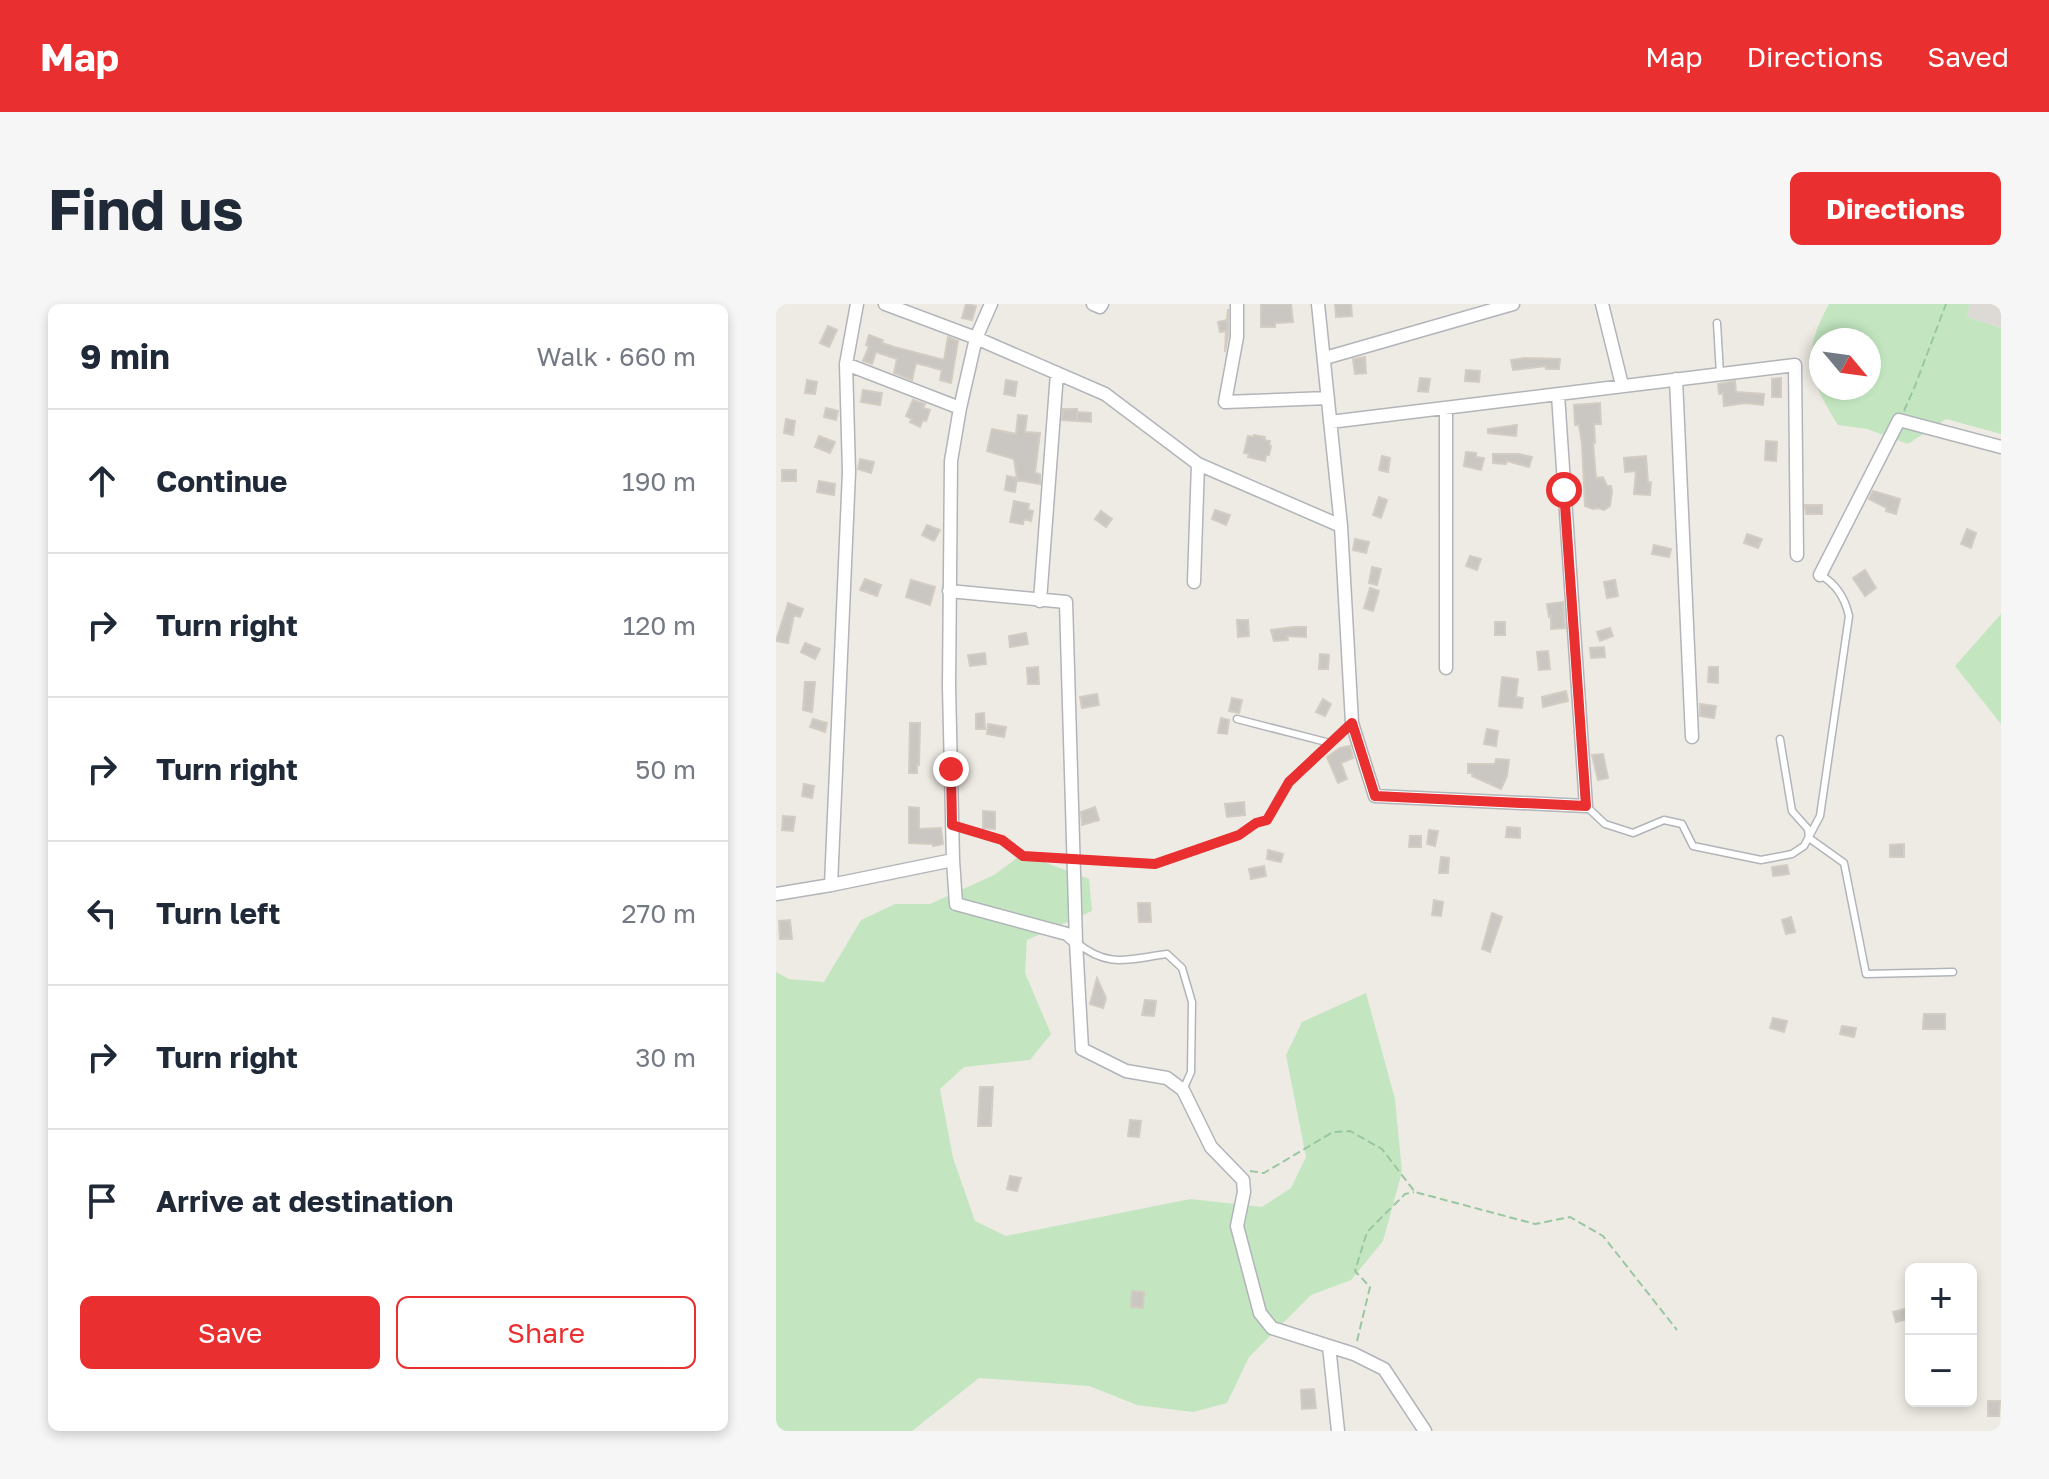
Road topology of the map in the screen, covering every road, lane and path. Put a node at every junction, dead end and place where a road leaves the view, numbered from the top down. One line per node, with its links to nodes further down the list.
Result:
1 (857, 304): 14 (street)
2 (885, 304): 12 (street)
3 (991, 304): 12 (street)
4 (1093, 304): 5 (street)
5 (1102, 304)
6 (1237, 304): 20 (street)
7 (1318, 304): 13 (street)
8 (1510, 304): 13 (street)
9 (1602, 304): 18 (street)
10 (1946, 304): 23 (path)
11 (1717, 323): 16 (lane)
12 (976, 338): 15 (street); 21 (street)
13 (1325, 358): 20 (street)
14 (846, 364): 21 (street); 44 (street)
15 (1057, 373): 26 (street); 32 (street)
16 (1720, 374): 17 (street); 28 (street)
17 (1676, 379): 18 (street); 36 (street)
18 (1622, 385): 19 (street)
19 (1558, 395): 22 (street); 39 (street)
20 (1328, 398): 24 (street)
21 (960, 408): 31 (street)
22 (1446, 408): 24 (street); 33 (street)
23 (1899, 420): 25 (street); 29 (street)
24 (1330, 422): 27 (street)
25 (2001, 447)
26 (1198, 464): 27 (street); 30 (street)
27 (1341, 526): 35 (street)
28 (1797, 555)
29 (1820, 575): 41 (lane)
30 (1194, 582)
31 (949, 591): 32 (street); 40 (street)
32 (1040, 601): 42 (street)
33 (1446, 668)
34 (1237, 719): 38 (lane)
35 (1352, 723): 38 (lane); 39 (street)
36 (1692, 737)
37 (1780, 739): 41 (lane)
38 (1330, 743): 42 (lane)
39 (1586, 806): 41 (lane)
40 (952, 825): 42 (lane); 43 (street)
41 (1809, 838): 47 (lane)
42 (1074, 859): 46 (street)
43 (953, 860): 44 (street); 46 (street)
44 (831, 885): 45 (street)
45 (776, 894)
46 (1076, 942): 48 (street); 48 (lane)
47 (1953, 972)
48 (1183, 1090): 49 (street)
49 (1232, 1168): 50 (path); 52 (street)
50 (1415, 1192): 51 (path); 53 (path)
51 (1677, 1330)
52 (1329, 1346): 53 (street); 54 (street)
53 (1354, 1354): 55 (street)
54 (1338, 1431)
55 (1425, 1431)

